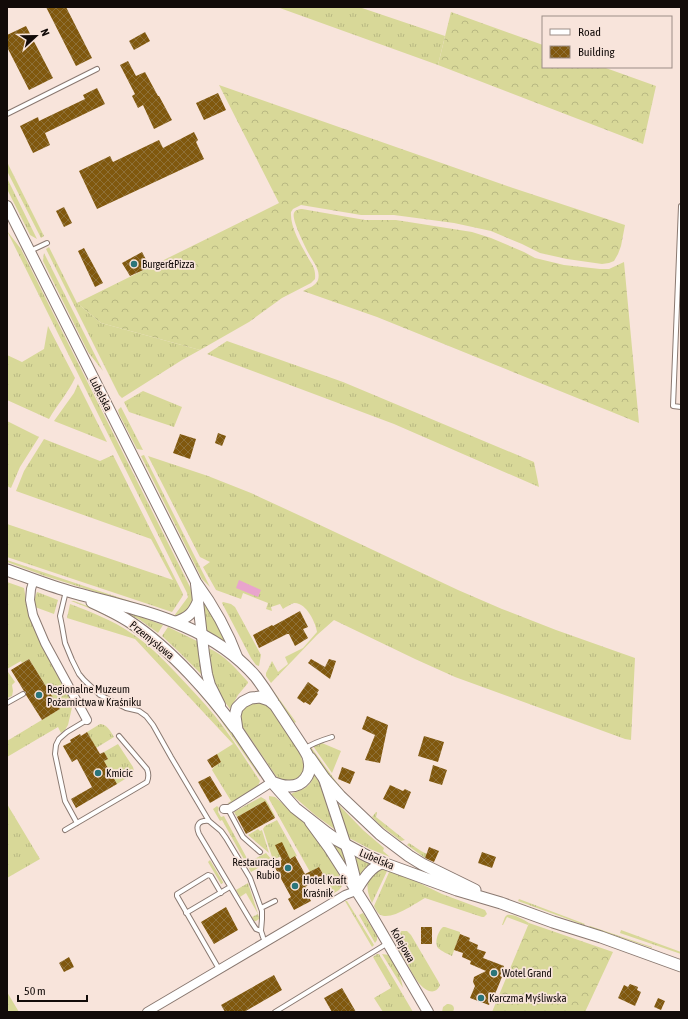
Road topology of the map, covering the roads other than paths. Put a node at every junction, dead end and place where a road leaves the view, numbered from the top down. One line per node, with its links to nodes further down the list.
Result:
1 (97, 69): 2 (lane)
2 (7, 114)
3 (7, 206): 6 (street, Lubelska)
4 (681, 206): 7 (lane)
5 (47, 243): 6 (lane)
6 (30, 251): 10 (street, Lubelska)
7 (681, 407)
8 (7, 570): 9 (main road, Przemysłowa)
9 (34, 579): 11 (main road, Przemysłowa); 20 (street)
10 (196, 582): 12 (street, Lubelska); 15 (street, Lubelska)
11 (66, 590): 13 (main road, Przemysłowa); 19 (main road, Przemysłowa); 29 (lane)
12 (198, 601): 13 (street); 14 (street, Lubelska)
13 (175, 622): 14 (main road, Przemysłowa)
14 (202, 635): 15 (main road, Przemysłowa); 19 (street, Lubelska)
15 (238, 659): 18 (main road, Lubelska)
16 (23, 694): 17 (lane)
17 (7, 703)
18 (275, 705): 21 (main road); 24 (main road, Lubelska)
19 (223, 710): 21 (main road, Lubelska)
20 (87, 720): 30 (lane)
21 (237, 730): 26 (main road, Lubelska)
22 (119, 736): 30 (lane)
23 (332, 737): 24 (lane)
24 (306, 752): 25 (main road, Lubelska); 26 (main road)
25 (324, 778): 32 (street, Kolejowa); 39 (main road, Lubelska)
26 (272, 782): 27 (street); 28 (main road, Lubelska)
27 (226, 809): 33 (lane)
28 (305, 816): 32 (main road, Lubelska); 36 (street, Kolejowa)
29 (209, 821): 35 (lane); 40 (lane)
30 (77, 823): 31 (lane)
31 (65, 830)
32 (346, 845): 34 (main road, Lubelska); 36 (street, Kolejowa)
33 (260, 852)
34 (383, 863): 36 (street); 39 (main road, Lubelska)
35 (230, 887): 37 (lane); 42 (lane)
36 (356, 890): 43 (street); 44 (street, Kolejowa)
37 (221, 893): 41 (lane); 41 (lane)
38 (275, 901): 40 (lane)
39 (501, 903): 45 (main road, Lubelska)
40 (261, 908): 42 (lane)
41 (186, 913): 46 (lane)
42 (261, 931): 43 (lane)
43 (265, 942): 46 (street)
44 (389, 943): 48 (lane); 49 (street, Kolejowa)
45 (681, 966)
46 (219, 969): 47 (street)
47 (147, 1012)
48 (275, 1012)
49 (428, 1012)

